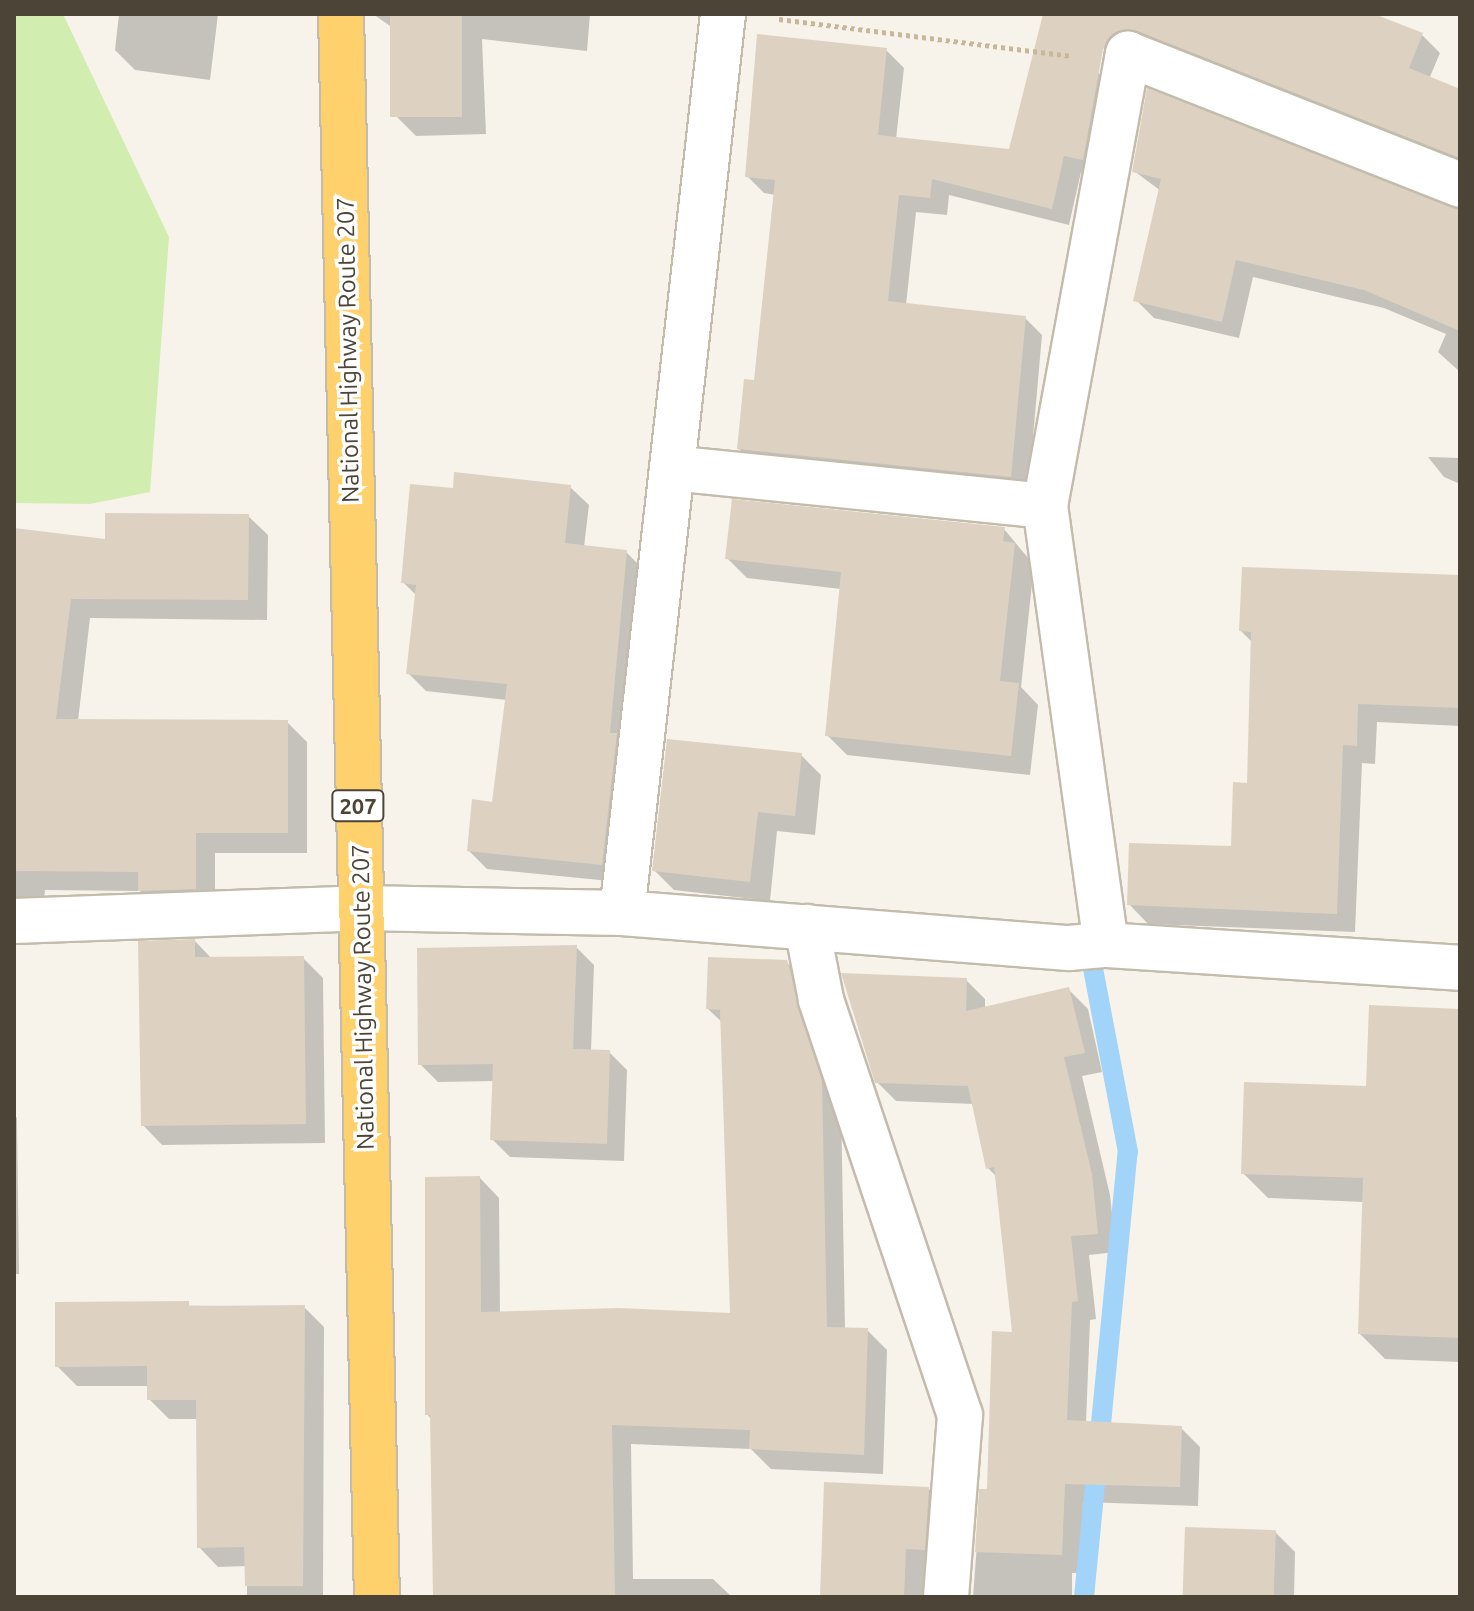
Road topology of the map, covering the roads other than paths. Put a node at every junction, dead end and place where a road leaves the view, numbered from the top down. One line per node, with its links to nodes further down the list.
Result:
1 (341, 14): 6 (highway, National Highway Route 207 / 207)
2 (723, 14): 4 (street)
3 (1460, 185): 5 (street)
4 (672, 468): 5 (street); 7 (street)
5 (1029, 505): 10 (street)
6 (361, 908): 7 (street); 8 (street); 12 (highway, National Highway Route 207 / 207)
7 (622, 913): 9 (street)
8 (14, 921)
9 (807, 927): 10 (street); 13 (street)
10 (1087, 947): 11 (street)
11 (1460, 968)
12 (377, 1597)
13 (946, 1597)

